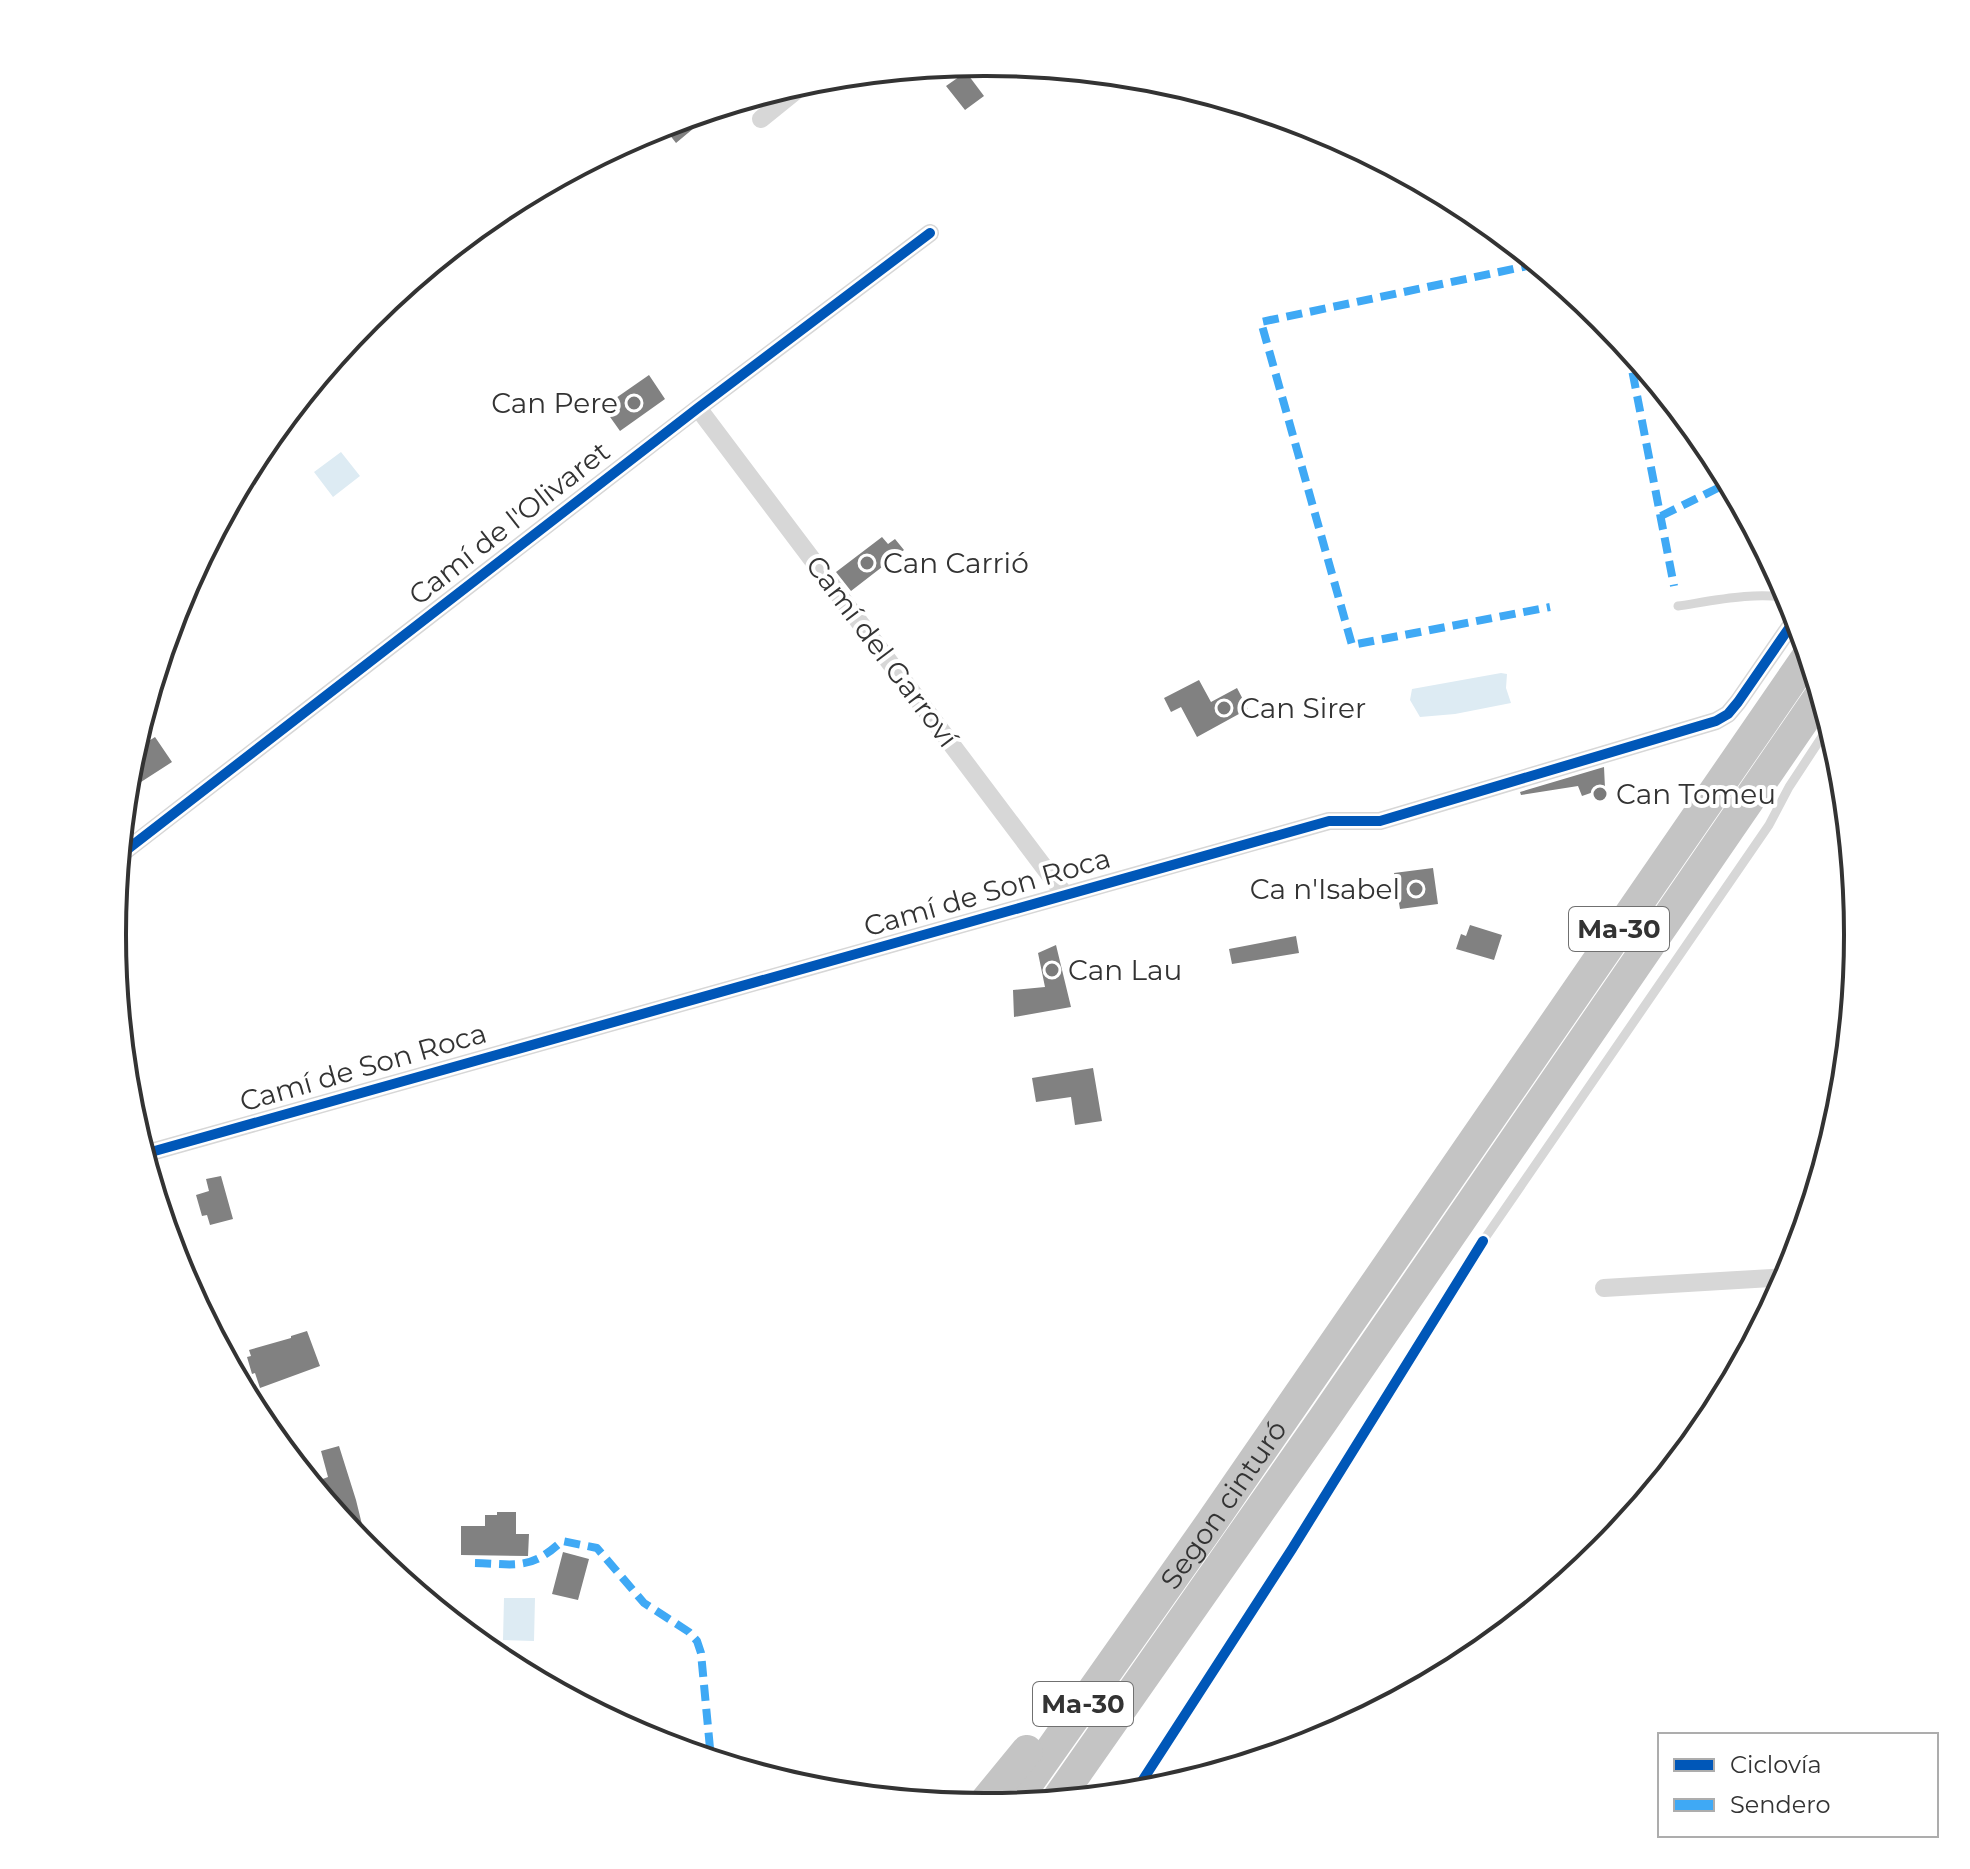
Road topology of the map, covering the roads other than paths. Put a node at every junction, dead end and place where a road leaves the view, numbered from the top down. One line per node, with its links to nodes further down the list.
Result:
1 (785, 100): 2 (street)
2 (761, 119)
3 (930, 233): 4 (street, Camí de l'Olivaret)
4 (698, 408): 11 (street, Camí de l'Olivaret); 12 (street, Camí del Garroví)
5 (1774, 596): 6 (lane)
6 (1678, 606)
7 (1787, 631): 12 (street, Camí de Son Roca)
8 (1800, 667): 17 (highway, Segon cinturó / Ma-30)
9 (1812, 707): 18 (highway, Ma-30)
10 (1820, 739): 14 (lane)
11 (131, 846)
12 (1065, 895): 13 (street, Camí de Son Roca)
13 (155, 1151)
14 (1483, 1241)
15 (1771, 1278): 16 (street)
16 (1604, 1288)
17 (1154, 1604): 21 (highway, Segon cinturó / Ma-30); 22 (highway)
18 (1169, 1642): 19 (highway); 20 (highway, Ma-30)
19 (1086, 1787)
20 (1065, 1789)
21 (1022, 1792)
22 (993, 1793)

